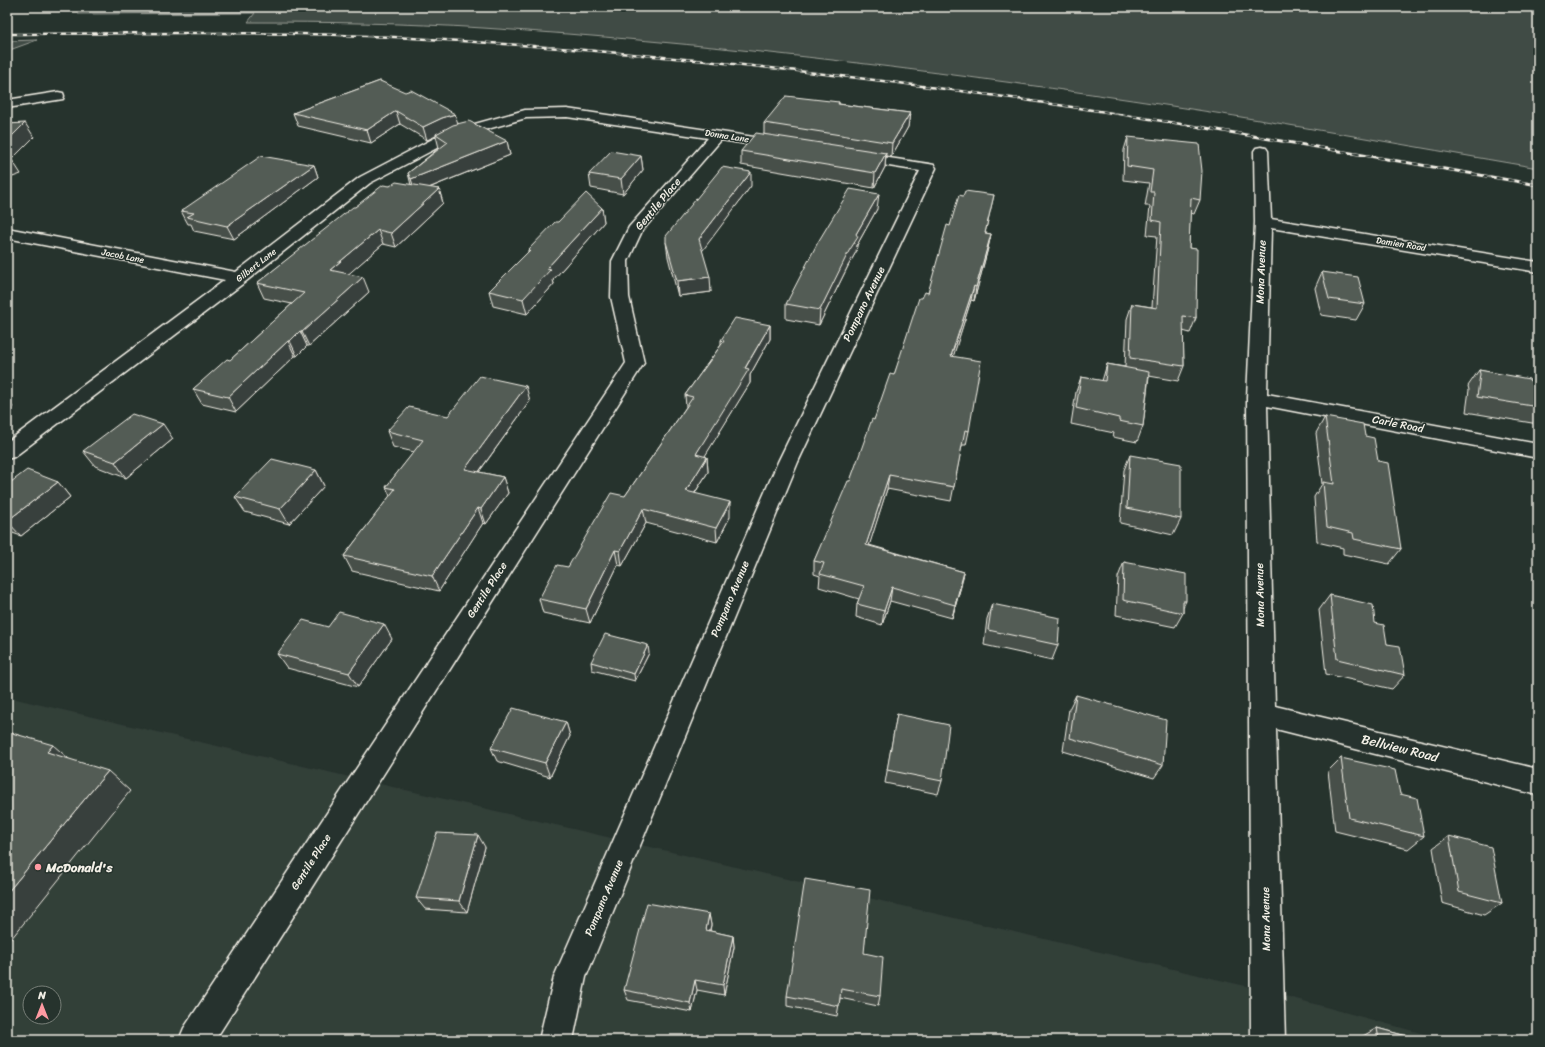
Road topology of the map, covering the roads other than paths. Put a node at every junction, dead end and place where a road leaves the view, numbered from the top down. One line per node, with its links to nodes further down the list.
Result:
1 (58, 96): 2 (street)
2 (7, 104)
3 (525, 114): 4 (street, Donna Lane); 11 (street, Gilbert Lane)
4 (718, 135): 5 (street, Donna Lane); 17 (street, Gentile Place)
5 (796, 147)
6 (1261, 151): 8 (street, Mona Avenue)
7 (843, 155): 18 (street, Pompano Avenue)
8 (1263, 222): 10 (street, Damien Road); 12 (street, Mona Avenue)
9 (7, 233): 11 (street, Jacob Lane)
10 (1538, 267)
11 (239, 278): 14 (street, Gilbert Lane)
12 (1257, 398): 13 (street, Carle Road); 15 (street, Mona Avenue)
13 (1538, 451)
14 (7, 452)
15 (1262, 714): 16 (street, Bellview Road); 19 (street, Mona Avenue)
16 (1538, 782)
17 (196, 1040)
18 (556, 1040)
19 (1268, 1040)

